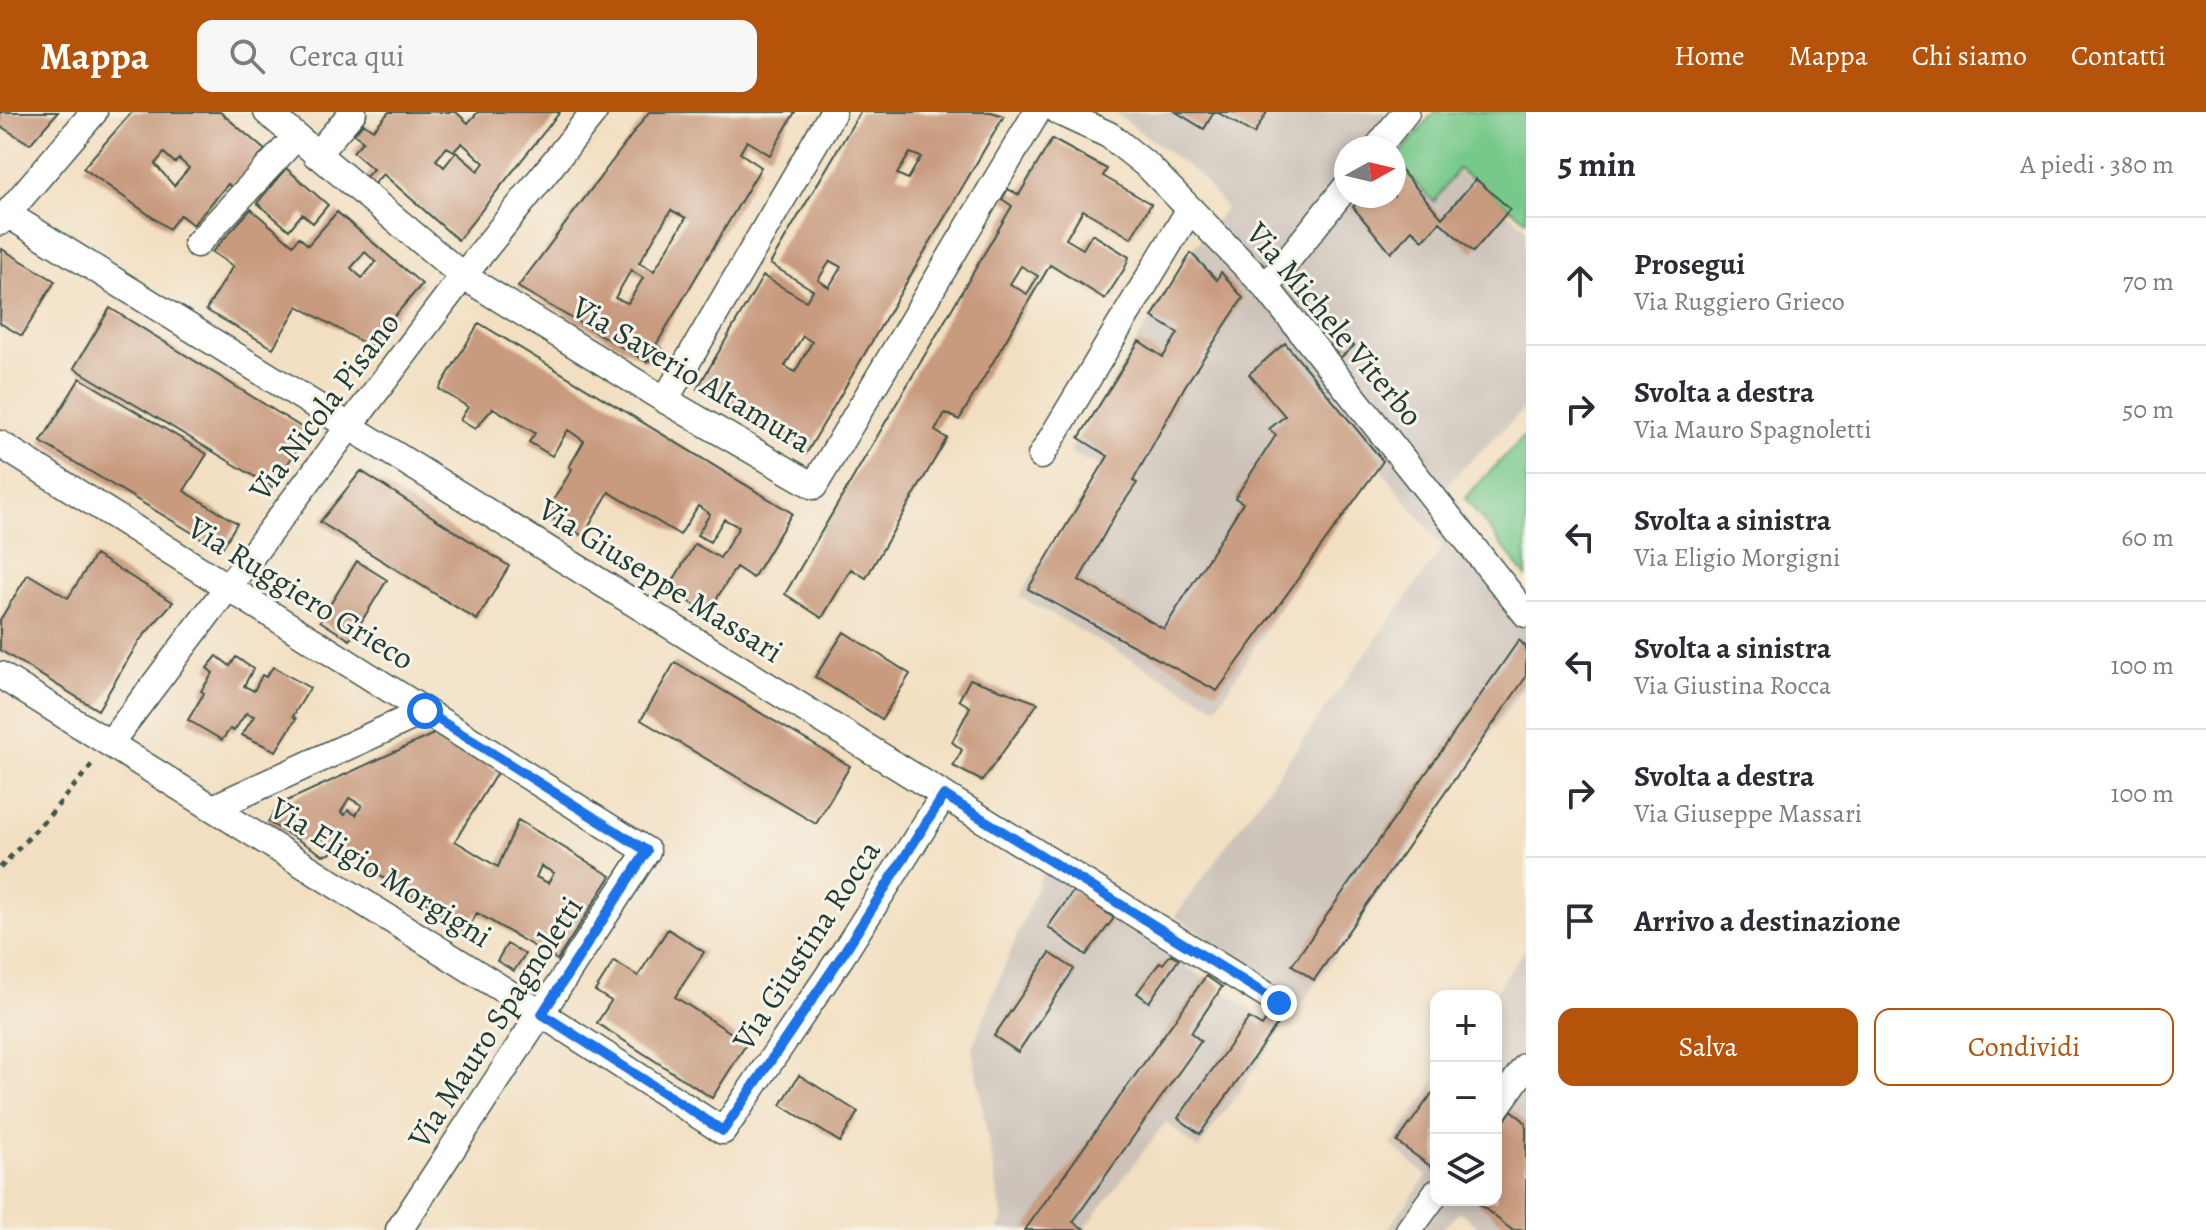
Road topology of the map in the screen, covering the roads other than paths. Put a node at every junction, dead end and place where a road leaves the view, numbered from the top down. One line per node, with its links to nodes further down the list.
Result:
1 (94, 112): 14 (street)
2 (267, 112): 10 (street, Via Saverio Altamura)
3 (353, 112): 11 (street)
4 (594, 112): 16 (street, Via Nicola Pisano)
5 (833, 112): 18 (street)
6 (1037, 112): 18 (street, Via Saverio Altamura)
7 (1406, 112): 9 (street)
8 (1077, 115): 13 (street, Via Michele Viterbo)
9 (1387, 136)
10 (296, 137): 11 (street, Via Saverio Altamura); 15 (street)
11 (316, 155): 16 (street, Via Saverio Altamura)
12 (1334, 202): 17 (street)
13 (1190, 209): 17 (street, Via Michele Viterbo); 21 (street)
14 (4, 218): 19 (street, Via Giuseppe Massari)
15 (197, 244)
16 (463, 276): 18 (street, Via Saverio Altamura); 19 (street, Via Nicola Pisano)
17 (1266, 287): 23 (street, Via Michele Viterbo)
18 (665, 400)
19 (351, 427): 22 (street, Via Nicola Pisano); 27 (street, Via Giuseppe Massari)
20 (0, 444): 22 (street, Via Ruggiero Grieco)
21 (1041, 456)
22 (229, 588): 25 (street, Via Ruggiero Grieco); 26 (street, Via Nicola Pisano)
23 (1526, 614)
24 (0, 675): 26 (street, Via Eligio Morgigni)
25 (425, 711): 28 (street); 29 (street, Via Ruggiero Grieco)
26 (110, 743): 28 (street, Via Eligio Morgigni)
27 (944, 795): 30 (street, Via Giuseppe Massari); 34 (street, Via Giustina Rocca)
28 (215, 807): 31 (street, Via Eligio Morgigni)
29 (647, 851): 31 (street, Via Mauro Spagnoletti)
30 (1279, 1003)
31 (542, 1014): 34 (street, Via Eligio Morgigni); 36 (street, Via Mauro Spagnoletti)
32 (1526, 1066): 33 (street)
33 (1502, 1100)
34 (723, 1131)
35 (1430, 1201): 37 (street)
36 (399, 1230)
37 (1409, 1230)

